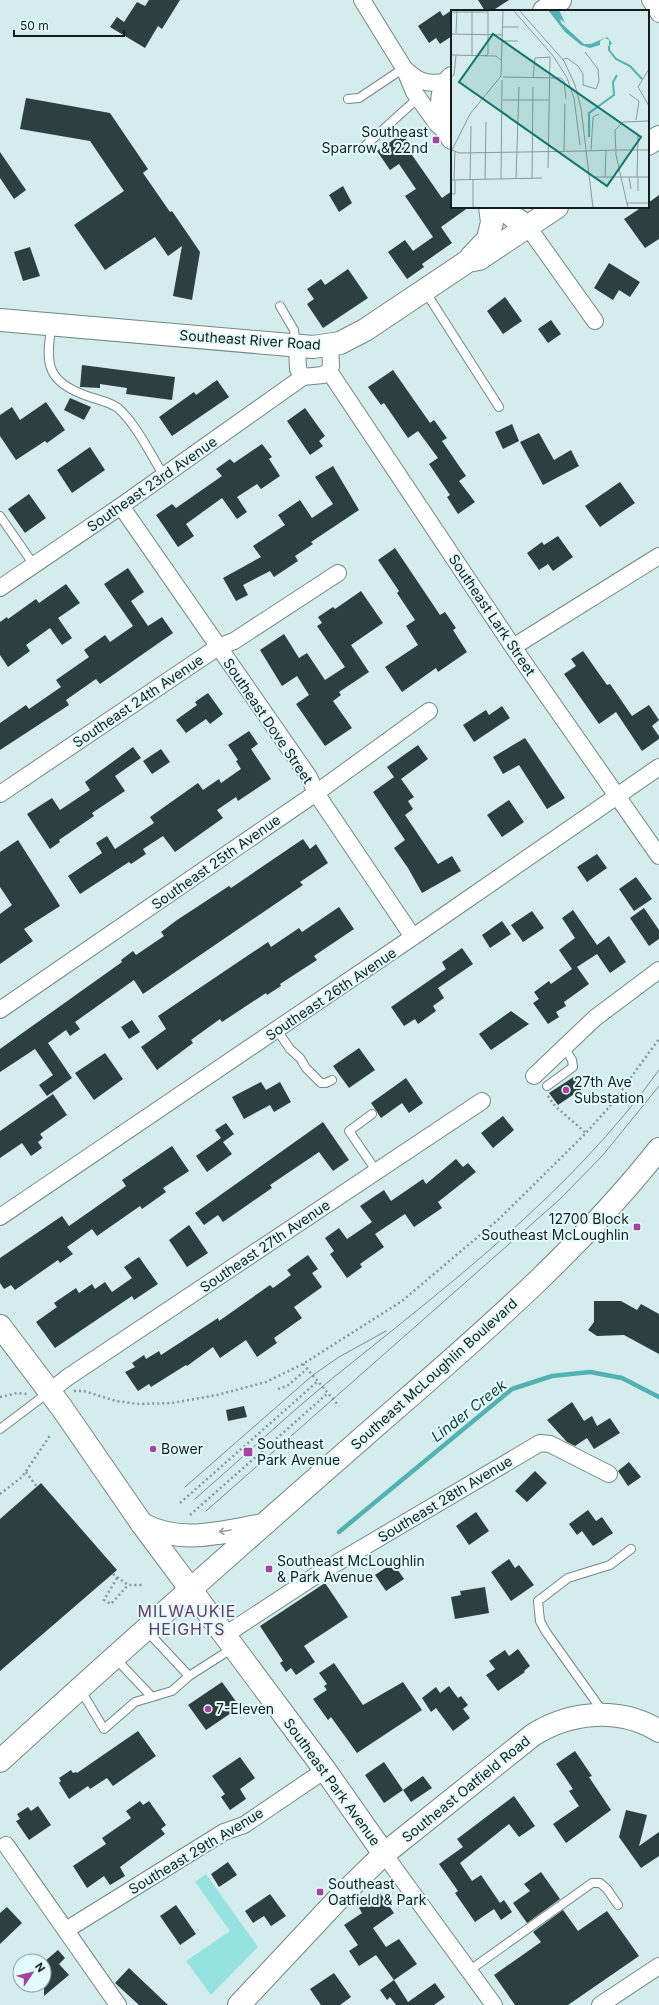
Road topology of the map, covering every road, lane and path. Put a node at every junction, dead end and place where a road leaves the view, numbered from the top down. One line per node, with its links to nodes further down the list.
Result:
1 (362, 0): 6 (street)
2 (560, 0): 4 (main road)
3 (650, 0): 5 (street)
4 (545, 10)
5 (659, 14)
6 (404, 68): 7 (street); 8 (street); 9 (lane)
7 (450, 79): 10 (main road)
8 (418, 98): 10 (street); 11 (lane)
9 (348, 99)
10 (451, 137)
11 (366, 145)
12 (490, 208): 16 (main road)
13 (505, 208): 15 (main road)
14 (556, 208): 15 (main road, Southeast River Road)
15 (528, 227): 16 (main road, Southeast River Road); 20 (street)
16 (468, 261): 17 (main road, Southeast River Road)
17 (424, 290): 22 (main road, Southeast River Road); 26 (lane)
18 (280, 306): 23 (lane)
19 (0, 320): 21 (main road, Southeast River Road)
20 (596, 321)
21 (52, 324): 23 (main road, Southeast River Road); 27 (lane)
22 (330, 345): 23 (main road, Southeast River Road); 24 (street)
23 (297, 346): 25 (street)
24 (329, 372): 25 (street); 35 (street, Southeast Lark Street)
25 (304, 377): 27 (street, Southeast 23rd Avenue)
26 (499, 406)
27 (164, 476): 28 (street, Southeast 23rd Avenue)
28 (121, 506): 31 (street, Southeast 23rd Avenue); 34 (street, Southeast Dove Street)
29 (0, 516): 31 (lane)
30 (659, 556): 35 (street)
31 (34, 565): 33 (street, Southeast 23rd Avenue)
32 (338, 573): 34 (street, Southeast 24th Avenue)
33 (0, 588)
34 (218, 647): 38 (street, Southeast Dove Street); 39 (street, Southeast 24th Avenue)
35 (513, 647): 40 (street, Southeast Lark Street)
36 (429, 710): 38 (street, Southeast 25th Avenue)
37 (659, 767): 40 (street, Southeast 26th Avenue)
38 (316, 793): 42 (street, Southeast Dove Street); 44 (street, Southeast 25th Avenue)
39 (0, 794)
40 (616, 796): 41 (street, Southeast Lark Street); 42 (street, Southeast 26th Avenue)
41 (659, 856)
42 (413, 938): 45 (street, Southeast 26th Avenue)
43 (659, 970): 47 (street)
44 (0, 1010)
45 (276, 1030): 49 (lane); 56 (street, Southeast 26th Avenue)
46 (659, 1039): 53 (path)
47 (564, 1047): 48 (street); 50 (lane)
48 (534, 1076)
49 (332, 1080)
50 (547, 1086): 53 (path)
51 (482, 1101): 55 (street, Southeast 27th Avenue)
52 (372, 1114): 55 (lane)
53 (586, 1133): 58 (path)
54 (659, 1149): 77 (main road, Southeast McLoughlin Boulevard)
55 (377, 1172): 63 (street, Southeast 27th Avenue)
56 (0, 1217)
57 (0, 1326): 63 (main road, Southeast Park Avenue)
58 (303, 1364): 59 (path); 62 (path)
59 (307, 1369): 60 (path); 61 (path)
60 (318, 1381): 64 (path); 74 (path)
61 (278, 1389)
62 (80, 1391)
63 (50, 1392): 68 (lane); 76 (main road, Southeast Park Avenue)
64 (328, 1393): 67 (path); 75 (path)
65 (26, 1394): 66 (path)
66 (0, 1397)
67 (339, 1406)
68 (0, 1429)
69 (51, 1434): 70 (path)
70 (26, 1472): 72 (path); 73 (path)
71 (609, 1474): 85 (street, Southeast 28th Avenue)
72 (37, 1486)
73 (0, 1494)
74 (180, 1503)
75 (190, 1514)
76 (142, 1524): 77 (main road, one-way to 76); 83 (main road, Southeast Park Avenue)
77 (263, 1525): 83 (main road, Southeast McLoughlin Boulevard)
78 (631, 1549): 90 (lane)
79 (113, 1574): 80 (path)
80 (117, 1578): 81 (path); 81 (path)
81 (128, 1585): 82 (path)
82 (143, 1585)
83 (190, 1590): 84 (main road, Southeast McLoughlin Boulevard); 85 (main road, Southeast Park Avenue)
84 (146, 1630): 86 (main road, Southeast McLoughlin Boulevard); 87 (lane)
85 (229, 1641): 87 (lane); 93 (main road, Southeast Park Avenue)
86 (114, 1657): 88 (main road, Southeast McLoughlin Boulevard); 89 (lane)
87 (189, 1676): 89 (lane)
88 (79, 1688): 89 (lane); 92 (main road, Southeast McLoughlin Boulevard)
89 (152, 1697)
90 (605, 1714): 91 (main road, Southeast Oatfield Road); 95 (main road, Southeast Oatfield Road)
91 (659, 1731)
92 (0, 1761)
93 (325, 1770): 95 (main road, Southeast Park Avenue); 97 (street, Southeast 29th Avenue)
94 (6, 1844): 97 (street)
95 (384, 1854): 99 (street, Southeast Park Avenue); 101 (main road, Southeast Oatfield Road)
96 (618, 1905): 99 (lane)
97 (66, 1930): 100 (street)
98 (659, 1966): 103 (street)
99 (470, 1970): 102 (street, Southeast Park Avenue)
100 (118, 2005)
101 (239, 2005)
102 (494, 2005)
103 (600, 2005)

